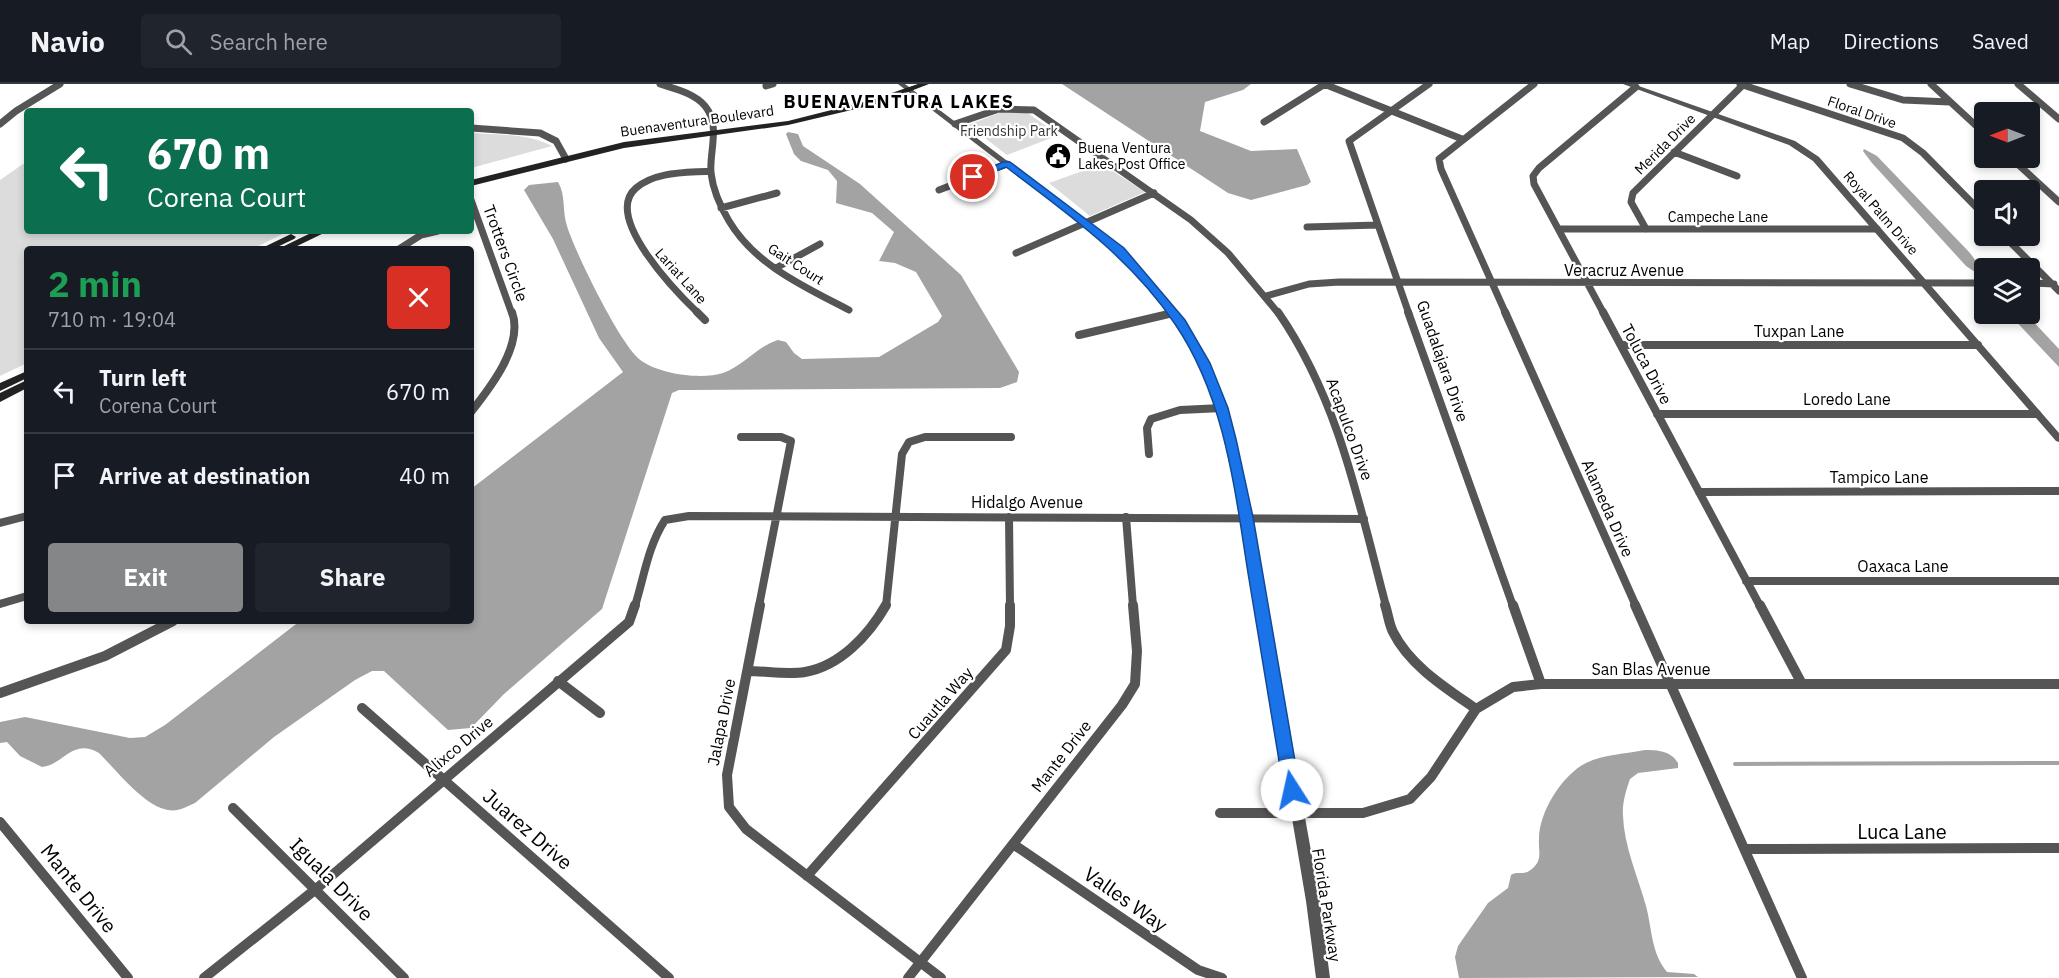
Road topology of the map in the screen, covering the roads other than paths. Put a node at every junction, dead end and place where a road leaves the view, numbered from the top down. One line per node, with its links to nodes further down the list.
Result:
1 (60, 84): 23 (street)
2 (660, 84): 27 (street)
3 (773, 84): 13 (street)
4 (925, 84): 14 (main road, Buenaventura Boulevard)
5 (1325, 84): 19 (street); 22 (street)
6 (1429, 84): 19 (street, Guadalajara Drive)
7 (1534, 84): 28 (street, Alameda Drive)
8 (1626, 84): 15 (street, Royal Palm Drive)
9 (1742, 84): 20 (street, Merida Drive); 41 (street, Floral Drive)
10 (1850, 84): 16 (street)
11 (1931, 84): 16 (street)
12 (2018, 84): 17 (street)
13 (765, 86)
14 (905, 86): 24 (street, Florida Parkway); 27 (main road, Buenaventura Boulevard)
15 (1636, 87): 20 (street, Royal Palm Drive); 47 (street, Toluca Drive)
16 (1950, 102): 25 (street)
17 (2049, 110): 18 (street); 21 (street)
18 (2059, 110)
19 (1391, 111): 28 (street); 45 (street, Guadalajara Drive)
20 (1713, 114): 29 (street, Merida Drive); 49 (street, Royal Palm Drive)
21 (2059, 119)
22 (1264, 122)
23 (0, 124)
24 (955, 124): 31 (street, Florida Parkway); 39 (street, Acapulco Drive)
25 (1974, 124)
26 (474, 128): 30 (street)
27 (713, 131): 30 (main road, Buenaventura Boulevard); 33 (street, Gait Court)
28 (1462, 139): 61 (street, Alameda Drive)
29 (1674, 152): 35 (street); 48 (street, Merida Drive)
30 (564, 156): 34 (main road, Buenaventura Boulevard); 36 (main road, Buenaventura Boulevard)
31 (1007, 164): 37 (street); 44 (street, Florida Parkway)
32 (2022, 168): 40 (street)
33 (711, 171): 42 (street, Gait Court); 70 (street, Lariat Lane)
34 (474, 175)
35 (1737, 176)
36 (474, 182)
37 (939, 190)
38 (777, 193): 42 (street)
39 (1154, 193): 44 (street); 67 (street, Acapulco Drive)
40 (2059, 202)
41 (1974, 205)
42 (722, 208): 59 (street, Gait Court)
43 (475, 222): 78 (street, Trotters Circle)
44 (1086, 223): 58 (street); 69 (street, Florida Parkway)
45 (1378, 225): 46 (street); 60 (street, Guadalajara Drive)
46 (1307, 227)
47 (1559, 229): 48 (street, Campeche Lane); 63 (street, Toluca Drive)
48 (1646, 229): 49 (street, Campeche Lane)
49 (1877, 229): 62 (street, Royal Palm Drive)
50 (297, 234): 54 (main road)
51 (316, 234): 55 (main road)
52 (425, 234): 56 (street)
53 (820, 244): 59 (street)
54 (271, 246)
55 (290, 246)
56 (404, 246)
57 (2015, 246): 65 (street)
58 (1016, 253)
59 (776, 268): 68 (street, Gait Court)
60 (1399, 282): 61 (street, Veracruz Avenue); 67 (street, Veracruz Avenue); 104 (street, Guadalajara Drive)
61 (1492, 283): 63 (street, Veracruz Avenue); 105 (street, Alameda Drive)
62 (1924, 283): 63 (street, Veracruz Avenue); 64 (street, Veracruz Avenue); 73 (street, Royal Palm Drive)
63 (1587, 284): 72 (street, Toluca Drive)
64 (1974, 284)
65 (2055, 284): 66 (street)
66 (2059, 291)
67 (1266, 296): 95 (street, Acapulco Drive)
68 (849, 310)
69 (1173, 313): 71 (street); 79 (street, Florida Parkway)
70 (705, 320)
71 (1079, 335)
72 (1621, 345): 73 (street, Tuxpan Lane); 80 (street, Toluca Drive)
73 (1978, 345): 81 (street, Royal Palm Drive)
74 (24, 375): 76 (main road)
75 (24, 386): 77 (main road)
76 (0, 387)
77 (0, 398)
78 (474, 408)
79 (1222, 408): 85 (street); 93 (street, Florida Parkway)
80 (1657, 414): 81 (street, Loredo Lane); 87 (street, Toluca Drive)
81 (2037, 414): 84 (street, Royal Palm Drive)
82 (1011, 436): 91 (street)
83 (741, 437): 90 (street, Jalapa Drive)
84 (2059, 439)
85 (1149, 454)
86 (2059, 491): 87 (street, Tampico Lane)
87 (1699, 492): 97 (street, Toluca Drive)
88 (689, 516): 90 (street, Hidalgo Avenue); 103 (street, Alixco Drive)
89 (24, 517): 96 (street)
90 (778, 517): 91 (street, Hidalgo Avenue); 102 (street, Jalapa Drive)
91 (894, 517): 92 (street, Hidalgo Avenue); 102 (street)
92 (1009, 517): 94 (street, Hidalgo Avenue); 120 (street, Cuautla Way)
93 (1246, 517): 94 (street, Hidalgo Avenue); 95 (street, Hidalgo Avenue); 115 (street, Florida Parkway)
94 (1126, 518): 117 (street, Mante Drive)
95 (1364, 519): 110 (street, Acapulco Drive)
96 (0, 523)
97 (1746, 581): 98 (street, Oaxaca Lane); 106 (street, Toluca Drive)
98 (2059, 581)
99 (24, 597): 100 (street)
100 (0, 604)
101 (167, 624): 108 (street)
102 (748, 671): 120 (street, Jalapa Drive)
103 (558, 681): 111 (street); 112 (street, Alixco Drive)
104 (1541, 684): 105 (street, San Blas Avenue); 110 (street, San Blas Avenue)
105 (1671, 684): 106 (street, San Blas Avenue); 119 (street, Alameda Drive)
106 (1802, 684): 107 (street, San Blas Avenue)
107 (2059, 684)
108 (0, 693)
109 (362, 708): 112 (street, Juarez Drive)
110 (1476, 709): 115 (street, San Blas Avenue)
111 (600, 713)
112 (443, 779): 121 (street, Alixco Drive); 126 (street, Juarez Drive)
113 (233, 808): 121 (street, Iguala Drive)
114 (1220, 813): 115 (street, San Blas Avenue)
115 (1296, 813): 130 (street, Florida Parkway)
116 (0, 822): 123 (street, Mante Drive)
117 (1013, 844): 122 (street, Mante Drive); 129 (street, Valles Way)
118 (2059, 848): 119 (street, Luca Lane)
119 (1745, 849): 131 (street, Alameda Drive)
120 (807, 876): 122 (street, Jalapa Drive)
121 (316, 889): 124 (street, Alixco Drive); 125 (street, Iguala Drive)
122 (921, 962): 127 (street, Mante Drive); 128 (street, Jalapa Drive)
123 (128, 978)
124 (204, 978)
125 (404, 978)
126 (669, 978)
127 (908, 978)
128 (941, 978)
129 (1222, 978)
130 (1323, 978)
131 (1802, 978)

